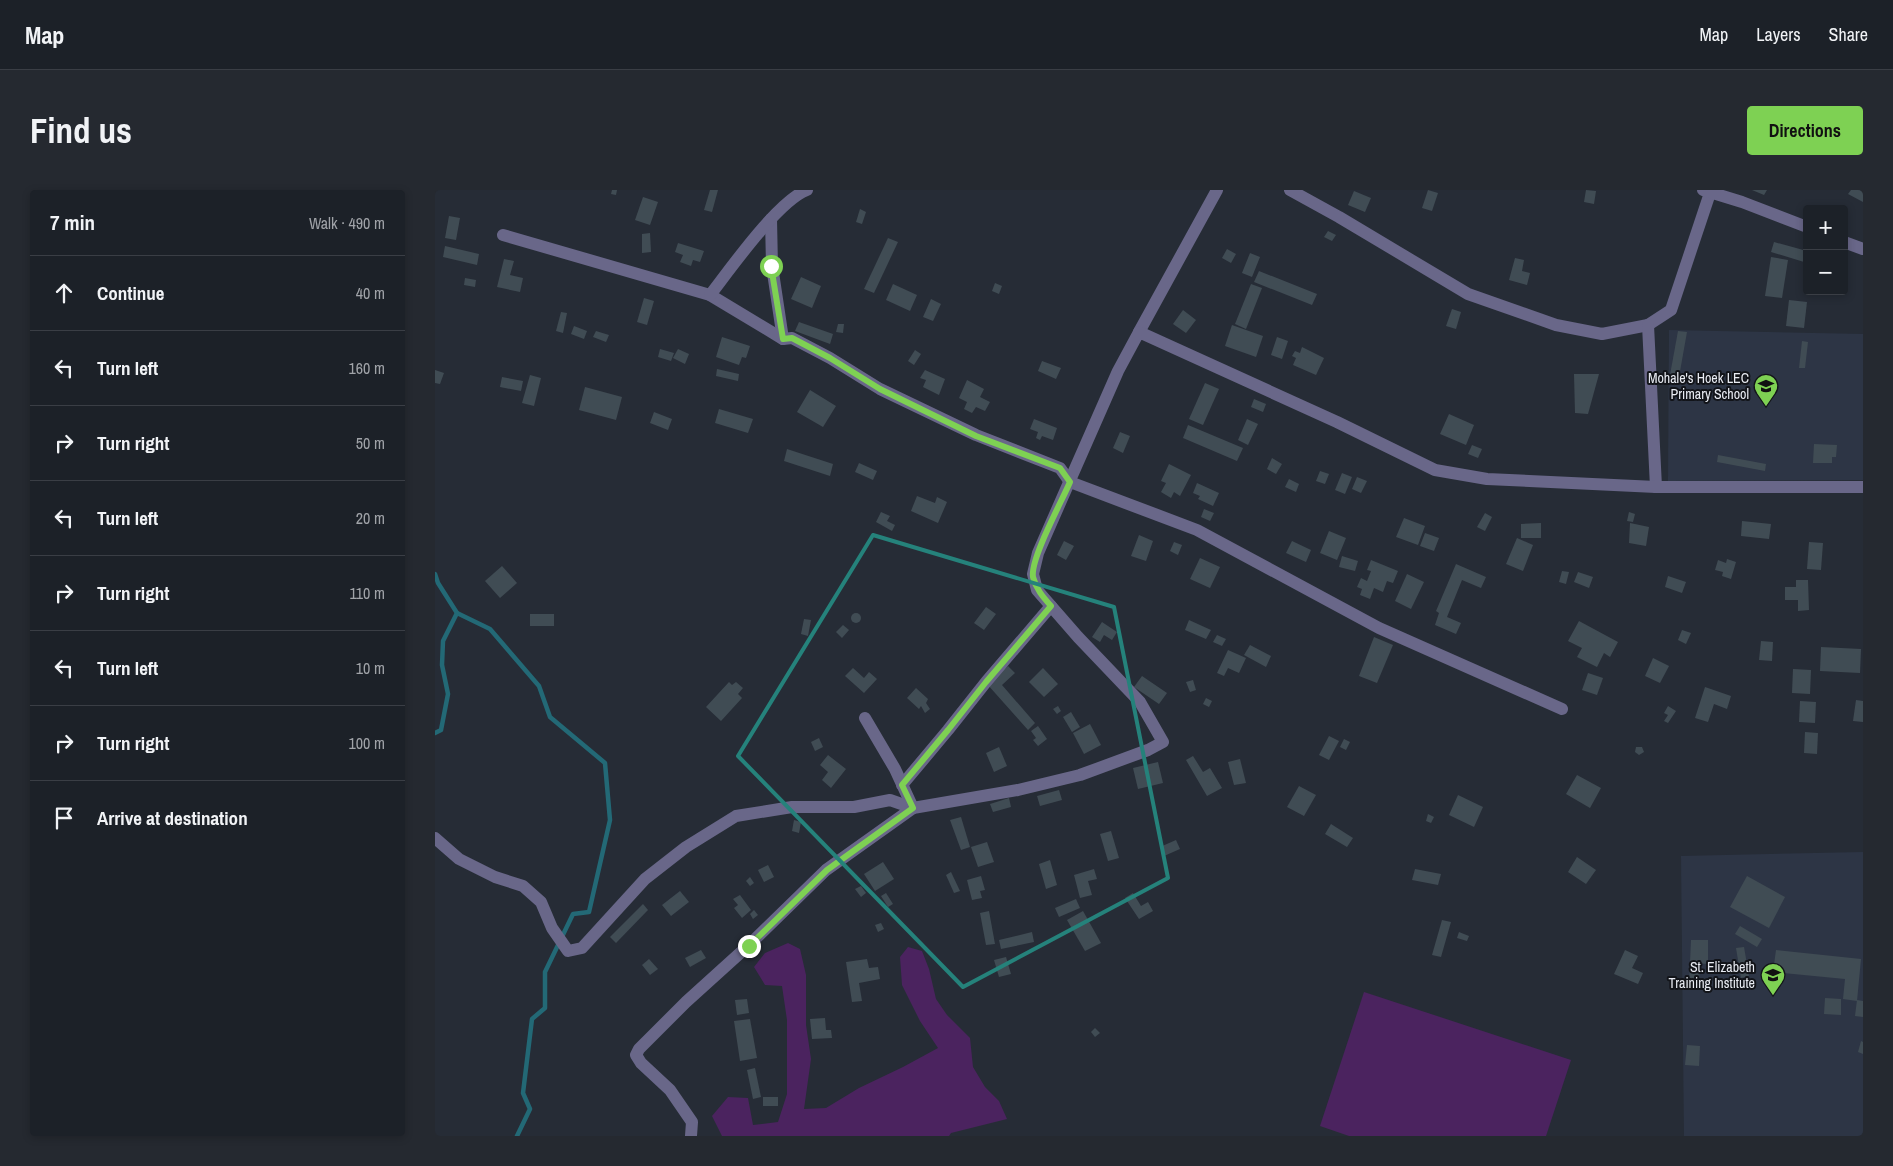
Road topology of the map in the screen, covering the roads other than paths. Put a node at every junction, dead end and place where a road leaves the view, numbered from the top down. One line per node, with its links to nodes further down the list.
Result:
1 (807, 190): 5 (street)
2 (1217, 190): 12 (street)
3 (1290, 190): 11 (street)
4 (1707, 191): 6 (street); 11 (street)
5 (771, 219): 10 (street); 13 (street)
6 (1803, 225)
7 (503, 235): 10 (street)
8 (1848, 243): 9 (street)
9 (1863, 249)
10 (710, 295): 13 (street)
11 (1647, 325): 15 (street)
12 (1139, 332): 14 (street); 15 (street)
13 (783, 339): 14 (street)
14 (1070, 482): 17 (street); 18 (street)
15 (1656, 487): 16 (street)
16 (1863, 487)
17 (1051, 606): 20 (street); 21 (street)
18 (1562, 709)
19 (865, 718): 20 (street)
20 (902, 785): 21 (street)
21 (913, 808): 22 (street); 23 (street)
22 (435, 838)
23 (691, 1136)

